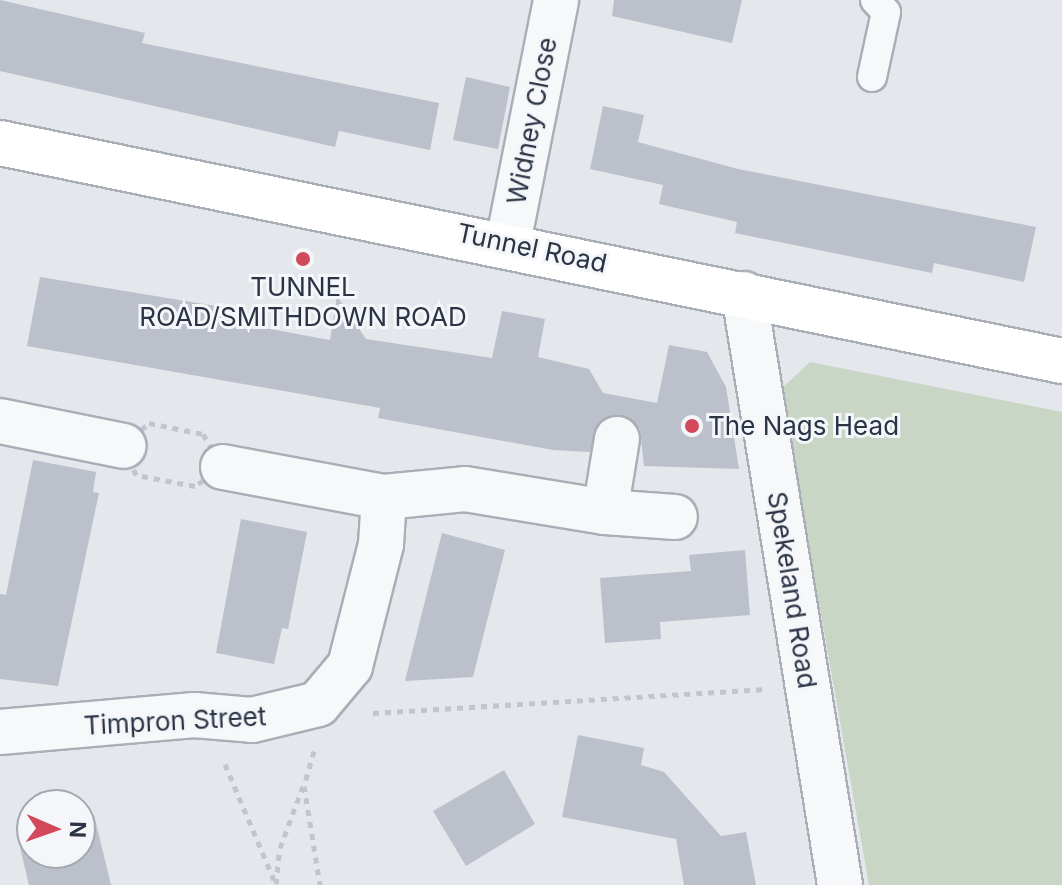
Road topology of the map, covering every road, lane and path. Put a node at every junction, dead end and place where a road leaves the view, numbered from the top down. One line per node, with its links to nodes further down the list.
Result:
1 (556, 0): 5 (street, Widney Close)
2 (875, 0): 3 (lane)
3 (872, 77)
4 (0, 143): 5 (main road, Tunnel Road)
5 (508, 243): 6 (main road, Tunnel Road)
6 (744, 294): 7 (main road, Tunnel Road); 15 (street, Spekeland Road)
7 (1062, 361)
8 (0, 421): 10 (street)
9 (617, 439): 13 (street)
10 (124, 446): 11 (path); 11 (path)
11 (223, 467): 12 (street)
12 (384, 497): 13 (street); 16 (street)
13 (605, 512): 14 (street)
14 (675, 517)
15 (808, 685): 16 (path); 22 (street, Spekeland Road)
16 (324, 699): 17 (street, Timpron Street); 19 (path)
17 (194, 715): 18 (street, Timpron Street); 20 (path)
18 (0, 732)
19 (304, 786): 20 (path); 21 (path)
20 (276, 885)
21 (320, 885)
22 (840, 885)

